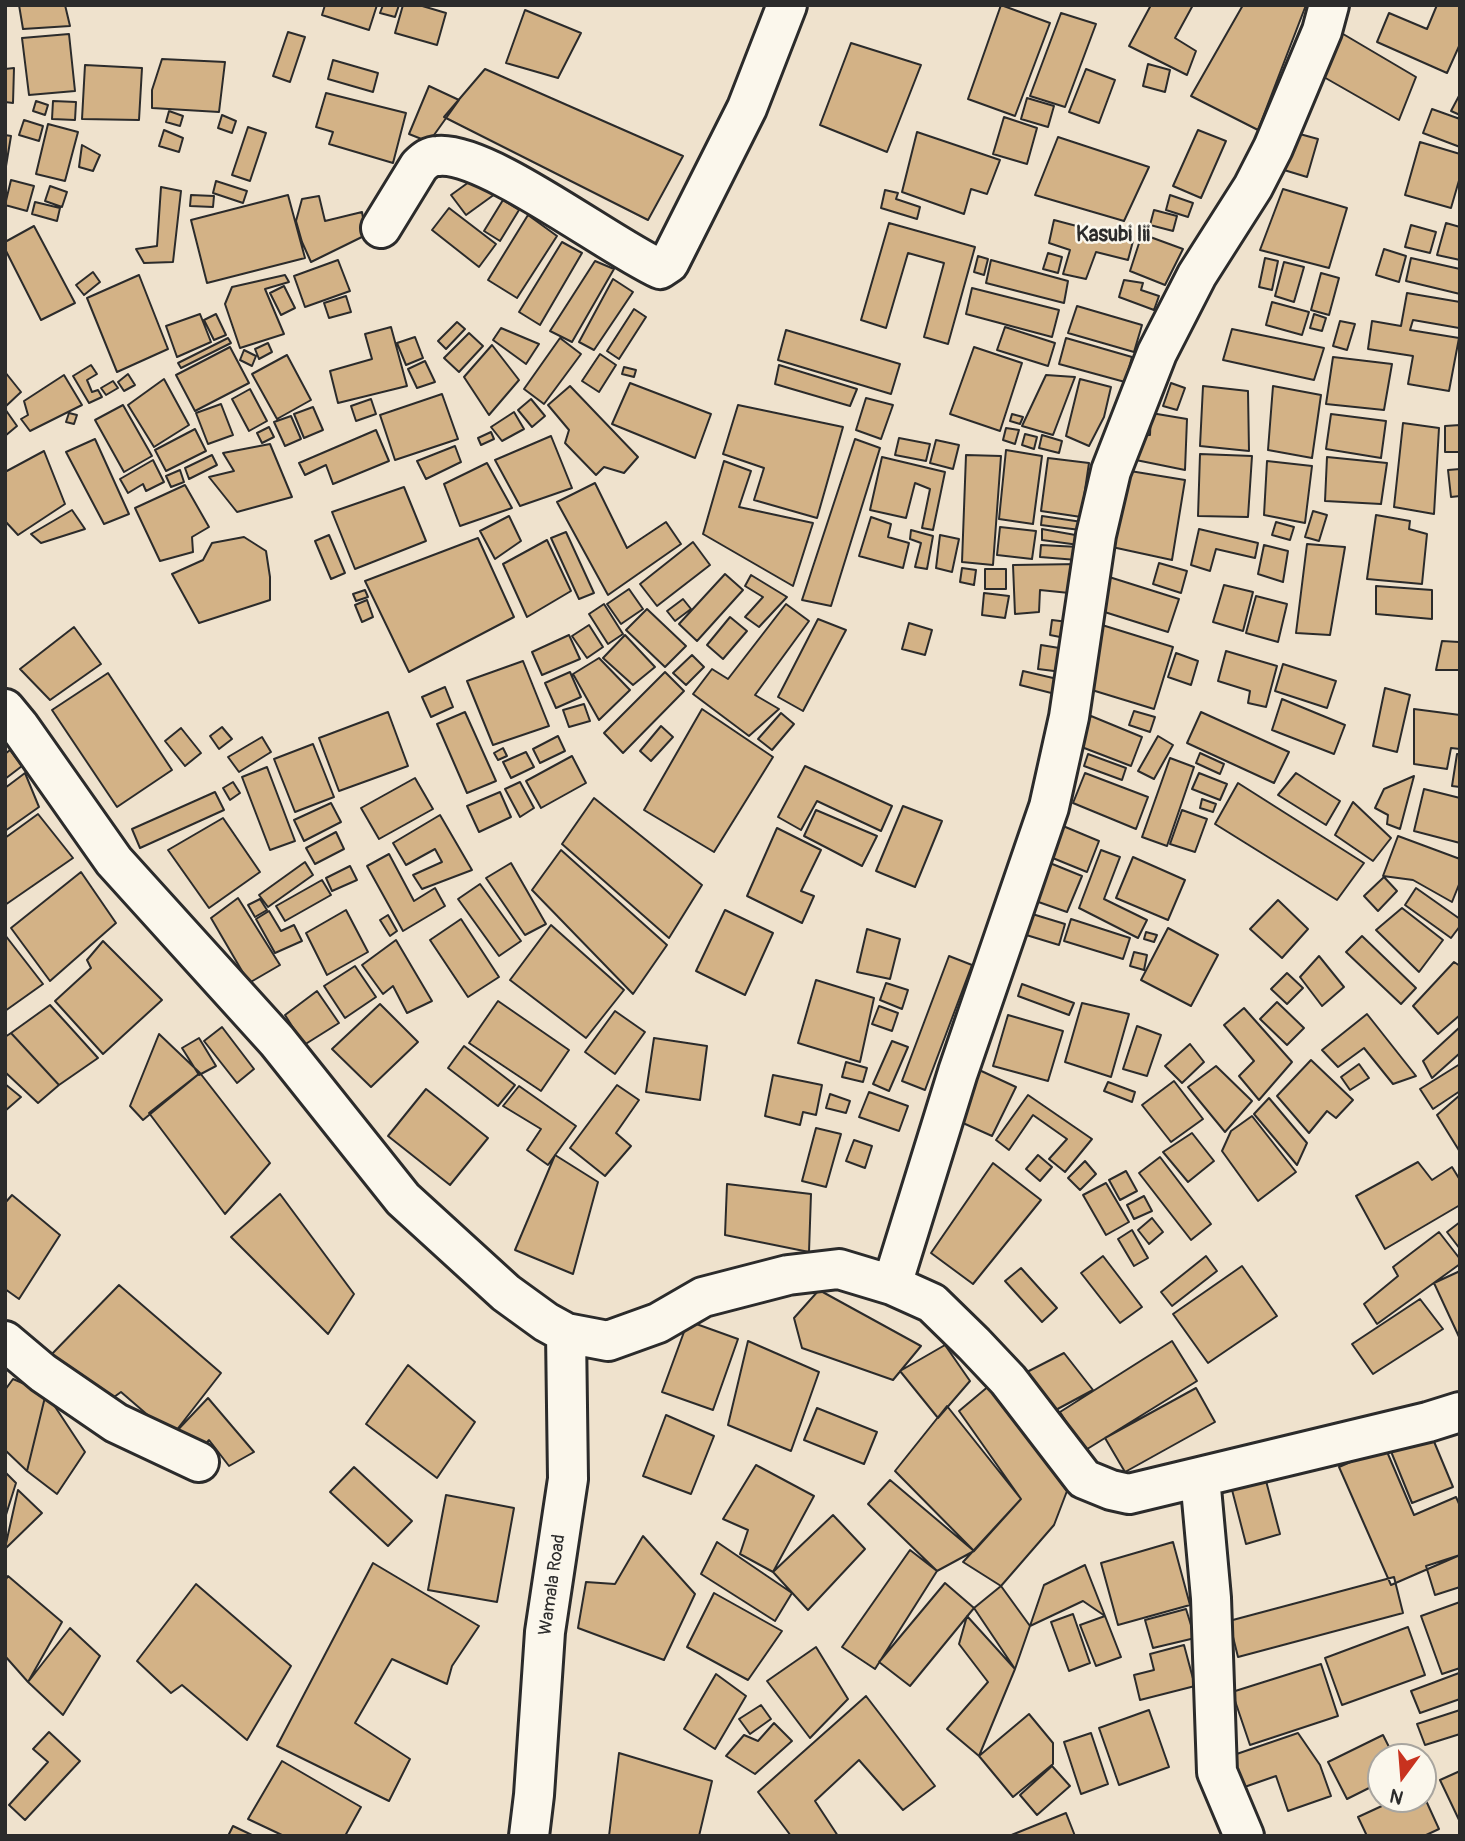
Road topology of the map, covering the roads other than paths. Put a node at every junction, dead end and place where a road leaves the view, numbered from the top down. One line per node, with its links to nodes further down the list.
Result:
1 (787, 5): 3 (street)
2 (1329, 5): 5 (street)
3 (381, 228)
4 (5, 709): 6 (street)
5 (892, 1284): 6 (street); 10 (street)
6 (566, 1334): 11 (street, Wamala Road)
7 (5, 1342): 9 (street)
8 (1460, 1412): 10 (street)
9 (198, 1462)
10 (1200, 1477): 12 (street)
11 (529, 1836)
12 (1244, 1836)

